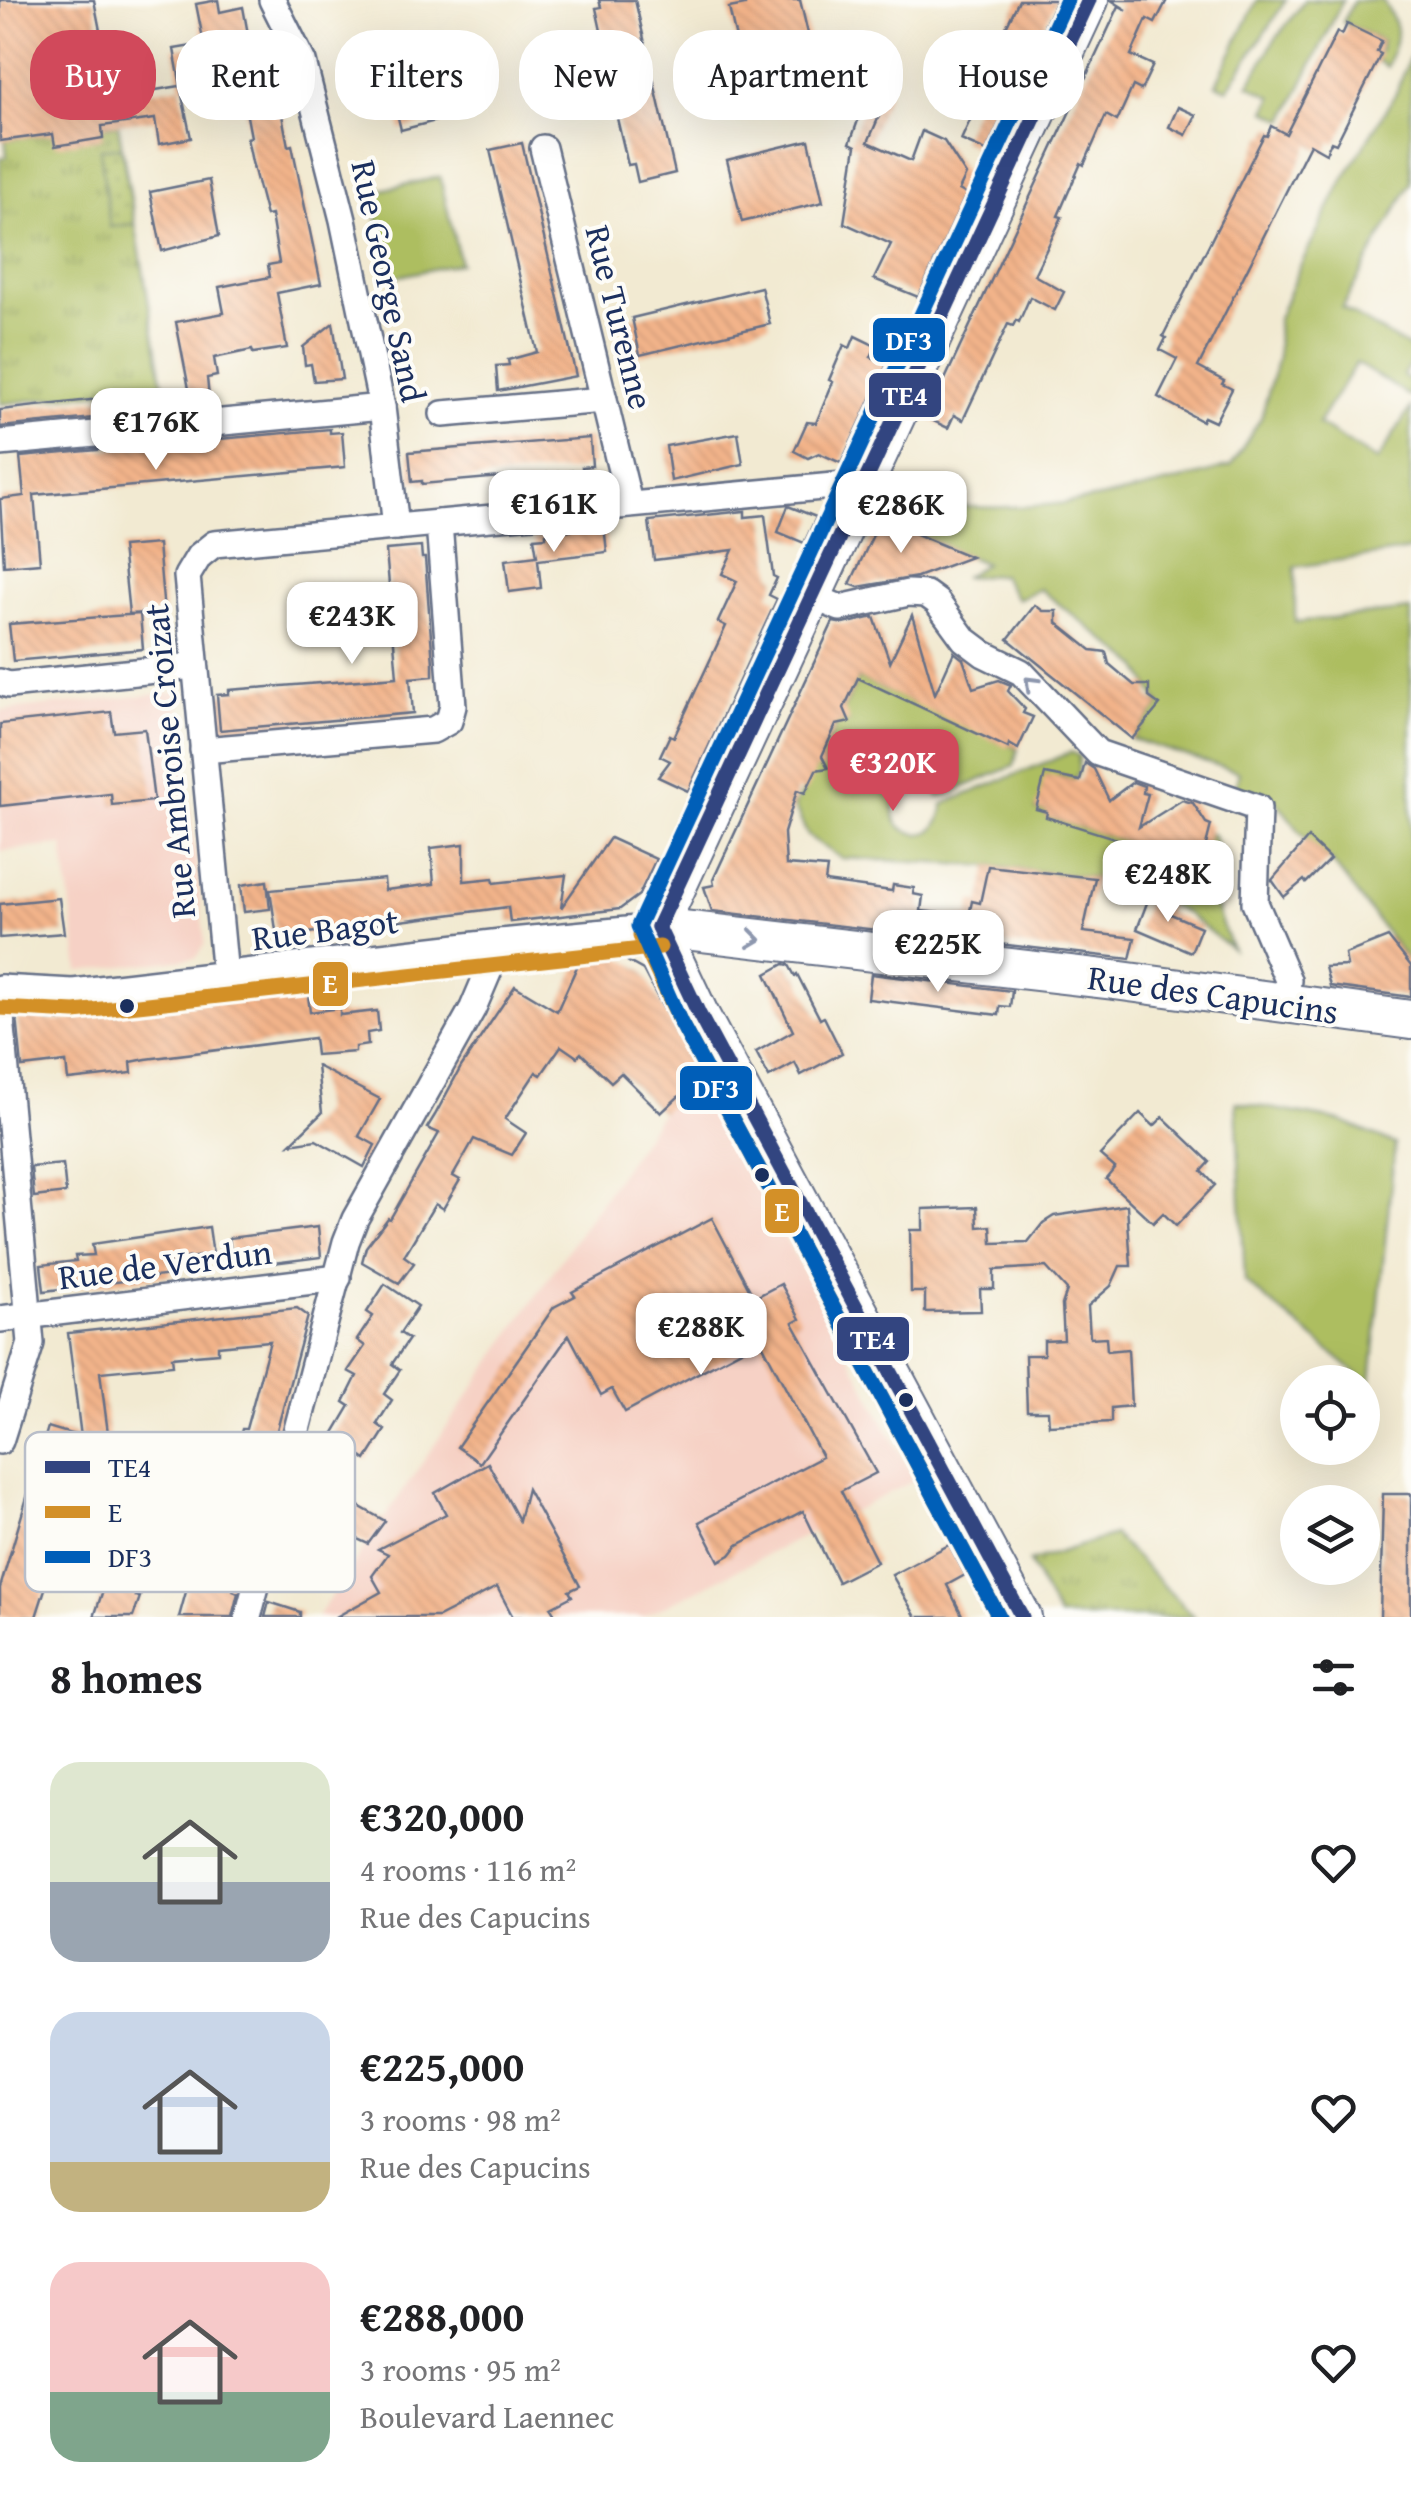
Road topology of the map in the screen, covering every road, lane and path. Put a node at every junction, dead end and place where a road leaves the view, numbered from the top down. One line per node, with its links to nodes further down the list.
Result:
1 (272, 0): 5 (street, Rue George Sand)
2 (1088, 0): 8 (street)
3 (543, 148): 4 (street, Rue Turenne)
4 (604, 400): 6 (street); 9 (street, Rue Turenne)
5 (382, 406): 7 (street); 11 (street, Rue George Sand)
6 (443, 414)
7 (0, 443)
8 (865, 483): 9 (street, Rue Ambroise Croizat); 12 (street)
9 (629, 504): 10 (street, Rue Ambroise Croizat)
10 (439, 522): 11 (street, Rue Ambroise Croizat); 15 (street)
11 (396, 527): 13 (street, Rue Ambroise Croizat)
12 (812, 596): 16 (street); 20 (street, one-way to 12)
13 (194, 666): 14 (street); 15 (street, Rue Ambroise Croizat)
14 (0, 682)
15 (203, 750): 18 (street, Rue Ambroise Croizat)
16 (658, 927): 17 (street, Rue Bagot); 20 (street, Rue des Capucins, one-way to 20); 29 (street)
17 (501, 942): 18 (street, Rue Bagot); 22 (street)
18 (225, 976): 19 (street, Rue Bagot)
19 (1, 988): 23 (street)
20 (1286, 1004): 21 (street, Rue des Capucins)
21 (1411, 1020)
22 (338, 1278): 23 (street, Rue de Verdun); 25 (street)
23 (28, 1316): 24 (street, Rue de Verdun); 26 (street)
24 (0, 1319)
25 (297, 1432)
26 (0, 1441)
27 (255, 1592): 28 (street)
28 (248, 1617)
29 (1022, 1617)

